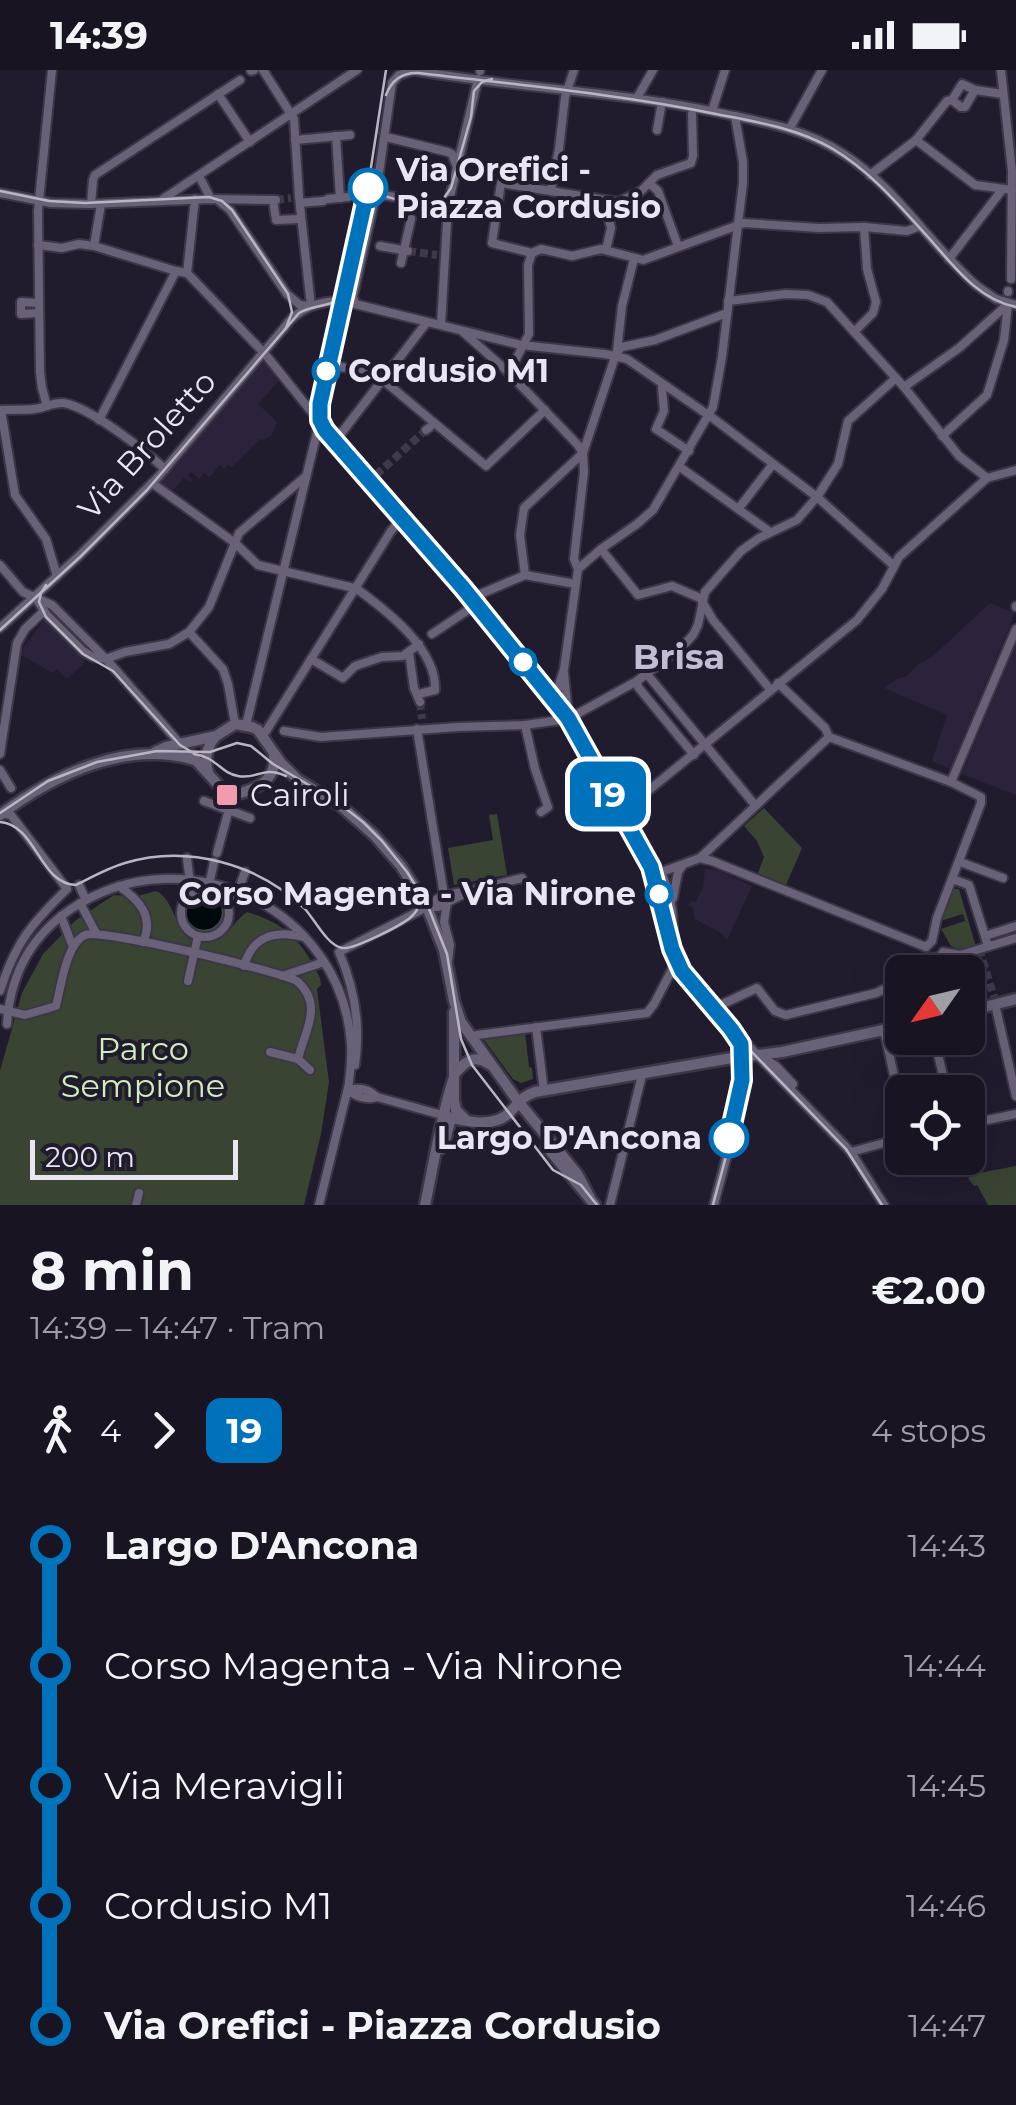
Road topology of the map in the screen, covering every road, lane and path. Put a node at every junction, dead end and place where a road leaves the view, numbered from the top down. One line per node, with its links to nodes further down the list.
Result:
1 (52, 70): 43 (street)
2 (263, 70): 21 (street)
3 (356, 70): 21 (street)
4 (412, 70): 10 (street); 27 (street)
5 (574, 70): 12 (street)
6 (653, 70): 16 (street)
7 (725, 70): 19 (street)
8 (822, 70): 23 (street)
9 (1001, 70): 15 (street)
10 (479, 73): 12 (street); 33 (street)
11 (240, 80): 14 (street)
12 (568, 89): 16 (street); 37 (street)
13 (974, 90): 15 (street); 17 (street); 17 (street)
14 (218, 94): 30 (street); 47 (street)
15 (1003, 94): 31 (street)
16 (637, 98): 18 (street)
17 (952, 100): 29 (street)
18 (662, 102): 19 (street); 24 (street)
19 (712, 111): 22 (street)
20 (692, 114): 36 (street)
21 (293, 116): 28 (street); 30 (street)
22 (735, 116): 23 (street); 52 (street)
23 (790, 128): 34 (street)
24 (657, 130)
25 (350, 135): 26 (street)
26 (336, 136): 28 (street); 44 (street)
27 (386, 137): 33 (street); 40 (street)
28 (295, 140): 44 (street)
29 (916, 140): 34 (street); 38 (street)
30 (250, 142): 35 (street)
31 (1013, 155): 32 (street)
32 (1014, 171): 38 (street)
33 (456, 172): 48 (street)
34 (870, 175): 53 (street)
35 (199, 176): 41 (street); 46 (street)
36 (649, 183): 45 (street); 58 (street)
37 (551, 190): 45 (street); 49 (street)
38 (1007, 190): 62 (street); 67 (street)
39 (0, 193): 43 (street)
40 (376, 194): 48 (street); 56 (street)
41 (212, 198): 42 (street); 50 (street); 68 (street)
42 (195, 199): 46 (street); 66 (street)
43 (39, 200): 47 (street); 55 (street)
44 (297, 200): 50 (street)
45 (604, 201): 60 (street)
46 (160, 202): 47 (street)
47 (96, 204): 57 (street)
48 (448, 205): 49 (street); 78 (street)
49 (496, 213): 61 (street)
50 (301, 219): 73 (street)
51 (412, 219): 59 (street)
52 (737, 225): 54 (street); 58 (street); 70 (street)
53 (920, 226): 54 (street); 62 (street)
54 (864, 227): 80 (street)
55 (38, 245): 57 (street); 71 (street)
56 (372, 245): 59 (street); 69 (street)
57 (89, 246): 65 (street)
58 (678, 246): 63 (street)
59 (405, 250): 64 (street)
60 (606, 250): 61 (street); 63 (street)
61 (532, 253): 81 (street)
62 (950, 258): 72 (street)
63 (634, 259): 83 (street)
64 (401, 263)
65 (176, 271): 66 (street); 94 (street)
66 (188, 273): 82 (street)
67 (1011, 279)
68 (281, 285): 73 (street); 76 (street)
69 (348, 300): 73 (street); 77 (street)
70 (728, 301): 74 (street); 80 (street)
71 (38, 303): 75 (street); 75 (street)
72 (1012, 305): 89 (street); 96 (street)
73 (311, 306): 76 (street, Via Broletto)
74 (727, 313): 83 (street); 93 (street)
75 (38, 314): 90 (street)
76 (290, 319): 82 (street, Via Broletto)
77 (427, 322): 78 (street); 87 (street)
78 (441, 325): 79 (street)
79 (458, 329): 81 (street); 85 (street)
80 (854, 332): 86 (street)
81 (521, 345): 83 (street); 85 (street)
82 (264, 352): 95 (street); 102 (street, Via Broletto)
83 (614, 356): 88 (street); 99 (street)
84 (342, 367): 87 (street)
85 (506, 370): 92 (street)
86 (896, 378): 89 (street); 107 (street)
87 (382, 379): 92 (street); 97 (street)
88 (662, 386): 93 (street); 98 (street)
89 (904, 387): 96 (street)
90 (48, 406): 91 (street); 94 (street)
91 (0, 410): 118 (street)
92 (545, 410): 99 (street)
93 (709, 416): 98 (street); 100 (street)
94 (99, 420): 102 (street)
95 (320, 420): 97 (street); 104 (street)
96 (942, 436): 105 (street)
97 (336, 440): 109 (street)
98 (689, 451): 101 (street)
99 (583, 453): 115 (street); 117 (street)
100 (773, 464): 107 (street); 108 (street)
101 (680, 467): 108 (street); 112 (street)
102 (166, 468): 106 (street, Via Broletto)
103 (1016, 470): 105 (street)
104 (304, 478): 111 (street); 116 (street)
105 (988, 478): 114 (street)
106 (152, 483): 111 (street); 118 (street, Via Broletto)
107 (817, 497): 110 (street); 114 (street)
108 (739, 508): 110 (street)
109 (402, 517): 120 (street); 123 (street)
110 (770, 532): 122 (street)
111 (236, 542): 116 (street); 128 (street)
112 (601, 549): 115 (street); 122 (street)
113 (0, 565): 121 (street)
114 (893, 565): 137 (street)
115 (578, 568): 134 (street)
116 (282, 570): 120 (street); 141 (street)
117 (525, 575): 119 (street); 123 (street)
118 (57, 576): 121 (street, Via Broletto)
119 (570, 583)
120 (355, 588): 130 (street); 133 (street)
121 (34, 597): 124 (street, Via Broletto); 125 (street); 132 (street)
122 (703, 603): 135 (street); 137 (street)
123 (477, 604): 129 (street); 138 (street)
124 (22, 608): 125 (street); 126 (street, Via Broletto)
125 (44, 612): 132 (street); 153 (street)
126 (0, 628)
127 (1016, 629): 160 (street)
128 (190, 632): 132 (street); 141 (street)
129 (432, 634)
130 (419, 644): 131 (street); 131 (street)
131 (409, 654): 133 (street)
132 (106, 659): 143 (street)
133 (310, 659): 147 (street)
134 (564, 669): 138 (street); 139 (street)
135 (646, 674): 136 (street); 150 (street)
136 (637, 681): 139 (street); 154 (street)
137 (774, 686): 148 (street); 150 (street)
138 (555, 699): 139 (street)
139 (569, 718): 142 (street); 166 (street)
140 (422, 719): 144 (street)
141 (240, 724): 146 (street); 147 (street)
142 (526, 725): 144 (street); 165 (street)
143 (168, 730): 149 (street); 151 (street)
144 (417, 730): 145 (street); 184 (street)
145 (284, 731)
146 (216, 736): 149 (street); 157 (street)
147 (263, 736): 152 (street)
148 (830, 736): 160 (street); 163 (street)
149 (181, 745): 151 (street); 155 (street)
150 (706, 745): 154 (street); 163 (street)
151 (160, 750): 155 (street); 167 (street)
152 (272, 750): 158 (street); 159 (street)
153 (0, 754)
154 (694, 755): 166 (street)
155 (195, 760): 157 (street)
156 (0, 770): 161 (street)
157 (210, 774): 159 (street)
158 (298, 780): 159 (street); 187 (street)
159 (266, 782)
160 (951, 782): 200 (street)
161 (11, 788)
162 (204, 801): 164 (street)
163 (755, 805): 170 (street)
164 (229, 806): 168 (street); 181 (street)
165 (541, 812)
166 (621, 813): 174 (street)
167 (1, 814): 214 (street)
168 (250, 818)
169 (187, 858): 177 (street)
170 (700, 858): 172 (street); 200 (street)
171 (963, 863): 176 (street)
172 (683, 864): 174 (street); 189 (street)
173 (245, 872): 182 (street)
174 (656, 874): 189 (street); 199 (street)
175 (522, 878): 184 (street)
176 (1003, 878)
177 (188, 879): 180 (street); 181 (street); 183 (street)
178 (955, 880): 196 (street)
179 (80, 885): 186 (street)
180 (119, 886): 186 (street); 198 (street)
181 (209, 886): 182 (street); 183 (street); 188 (street)
182 (238, 890): 188 (street); 195 (street)
183 (193, 892): 194 (street)
184 (445, 898): 187 (street); 191 (street)
185 (60, 900): 190 (street)
186 (83, 902): 190 (street); 193 (street)
187 (425, 903): 191 (street); 209 (street); 235 (street)
188 (227, 904): 194 (street)
189 (672, 904): 199 (street)
190 (65, 914): 202 (street); 214 (street)
191 (444, 922): 209 (street)
192 (1016, 926): 196 (street)
193 (96, 933): 198 (street); 202 (street)
194 (198, 936): 204 (street)
195 (304, 936): 208 (street); 210 (street)
196 (985, 936): 201 (street)
197 (1016, 938): 201 (street)
198 (142, 942): 204 (street)
199 (673, 944): 207 (street)
200 (929, 944): 203 (street); 205 (street)
201 (988, 946): 203 (street)
202 (73, 947): 220 (street)
203 (943, 952): 206 (street)
204 (194, 953): 210 (street); 212 (street)
205 (928, 955)
206 (940, 955)
207 (678, 961): 219 (street); 222 (street)
208 (324, 962): 211 (street); 235 (street)
209 (448, 963): 216 (street)
210 (244, 966): 211 (street)
211 (282, 976): 229 (street)
212 (188, 980)
213 (885, 989): 219 (street)
214 (4, 997): 220 (street)
215 (1016, 999): 217 (street)
216 (454, 1001): 231 (street); 234 (street)
217 (995, 1004): 218 (street); 237 (street)
218 (985, 1007)
219 (714, 1008): 224 (street)
220 (4, 1010): 221 (street)
221 (8, 1024)
222 (536, 1026): 225 (street); 236 (street)
223 (884, 1030): 227 (street); 233 (street)
224 (735, 1031): 227 (street); 228 (street)
225 (477, 1035)
226 (270, 1052): 229 (street)
227 (758, 1056): 228 (street); 242 (street); 242 (street)
228 (744, 1058): 232 (street); 252 (street)
229 (298, 1059): 230 (street)
230 (310, 1070)
231 (498, 1075): 234 (street); 238 (street)
232 (642, 1075): 236 (street); 251 (street)
233 (894, 1075)
234 (453, 1078): 240 (street); 241 (street)
235 (348, 1090): 240 (street); 249 (street)
236 (544, 1091): 238 (street)
237 (1016, 1096)
238 (517, 1100): 241 (street); 247 (street)
239 (1016, 1114): 243 (street)
240 (447, 1116): 241 (street); 250 (street)
241 (465, 1119)
242 (820, 1119): 245 (street)
243 (985, 1120)
244 (885, 1143): 245 (street)
245 (851, 1152): 253 (street)
246 (138, 1193): 248 (street)
247 (592, 1202)
248 (136, 1205)
249 (320, 1205)
250 (425, 1205)
251 (610, 1205)
252 (714, 1205)
253 (884, 1205)

